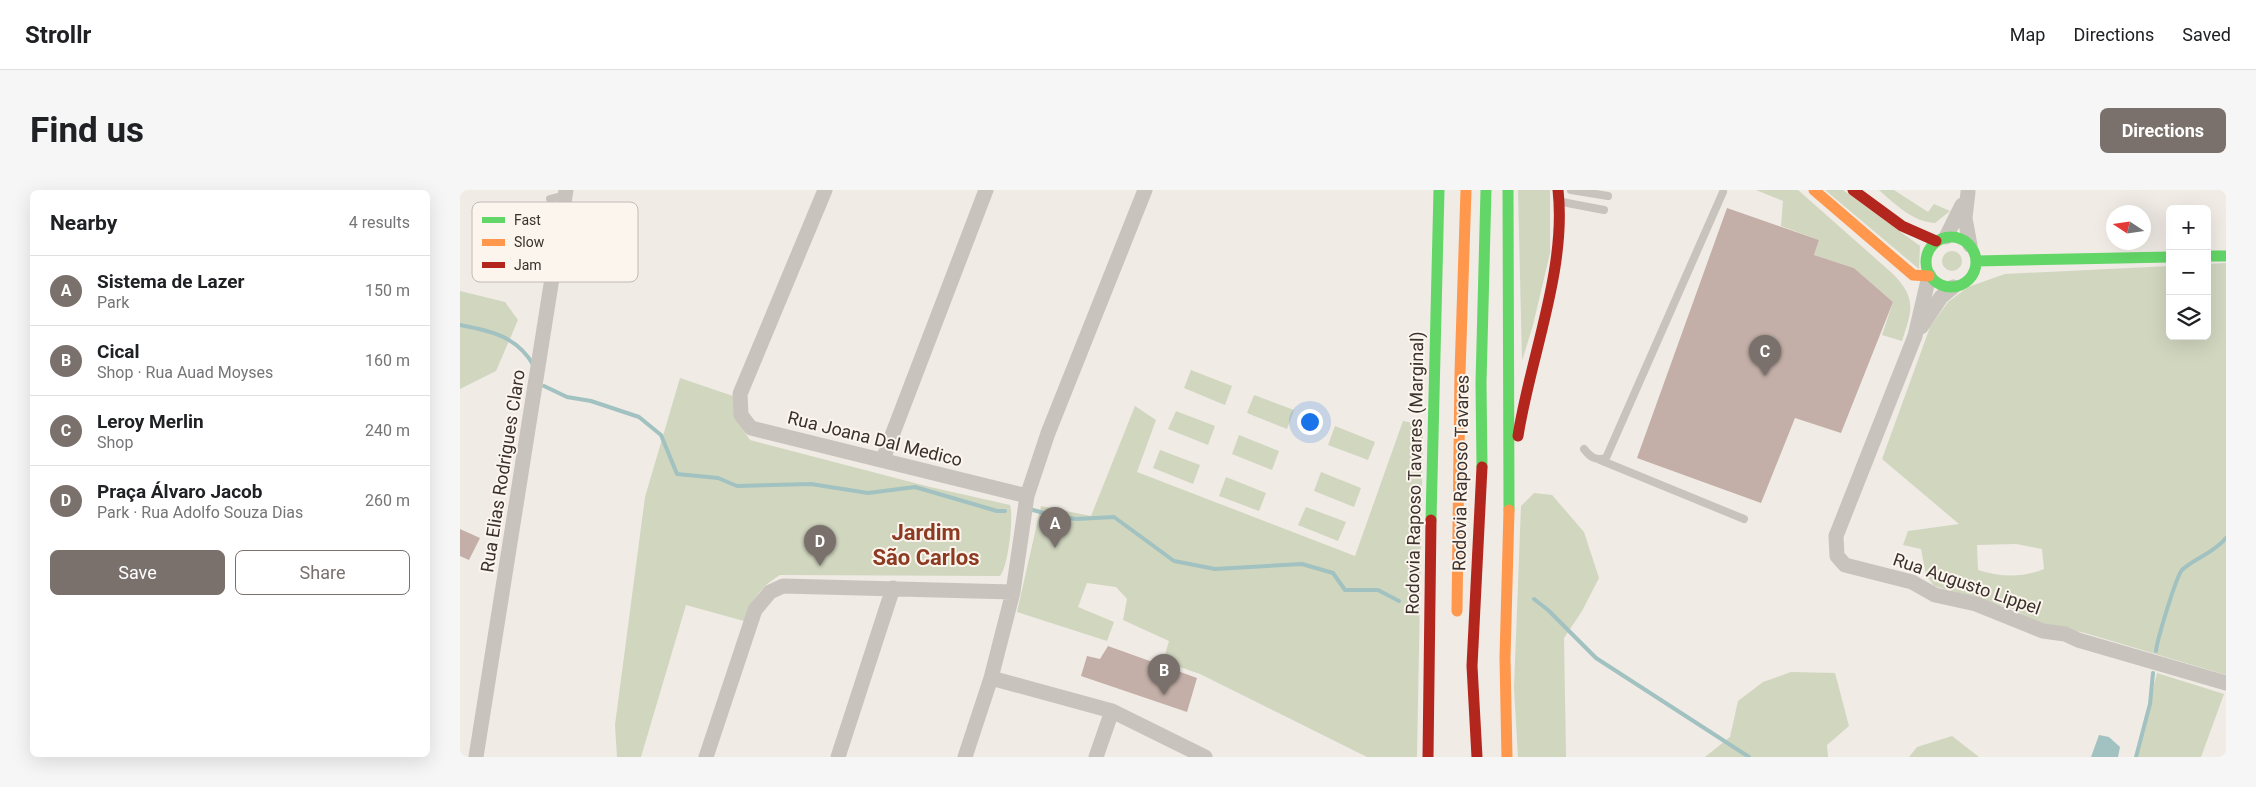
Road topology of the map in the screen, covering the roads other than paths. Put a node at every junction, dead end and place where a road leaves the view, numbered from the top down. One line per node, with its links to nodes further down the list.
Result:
1 (824, 190): 28 (street, Rua Joana Dal Medico)
2 (986, 190): 28 (street)
3 (1145, 190): 30 (street)
4 (1439, 190): 46 (main road, Rodovia Raposo Tavares (Marginal))
5 (1466, 190): 35 (main road, Rodovia Raposo Tavares)
6 (1486, 190): 36 (main road, Rodovia Raposo Tavares)
7 (1508, 190): 31 (main road)
8 (1571, 190): 14 (lane)
9 (1814, 190): 22 (main road)
10 (1853, 190): 16 (main road)
11 (1968, 191): 16 (street); 17 (street)
12 (1723, 192): 29 (lane)
13 (1559, 196): 15 (lane); 31 (main road)
14 (1608, 196)
15 (1604, 210)
16 (1941, 239): 17 (main road); 23 (main road)
17 (1970, 245): 21 (main road)
18 (2211, 256): 19 (main road)
19 (2226, 256)
20 (2166, 257): 21 (main road)
21 (1976, 261): 25 (main road)
22 (1913, 274): 23 (main road); 26 (street, Rua Augusto Lippel)
23 (1929, 276): 25 (main road); 26 (street, Rua Augusto Lippel)
24 (547, 282): 40 (street, Rua Elias Rodrigues Claro)
25 (1953, 287): 26 (street, Rua Augusto Lippel)
26 (1914, 336): 38 (street, Rua Augusto Lippel)
27 (1584, 449): 29 (lane)
28 (882, 459): 30 (street, Rua Joana Dal Medico)
29 (1600, 460): 32 (lane)
30 (1027, 496): 34 (street)
31 (1508, 508): 49 (main road)
32 (1744, 519)
33 (893, 588): 34 (street); 41 (street); 42 (street)
34 (1013, 592): 37 (street)
35 (1456, 625)
36 (1473, 627): 47 (main road, Rodovia Raposo Tavares); 48 (main road)
37 (991, 678): 39 (street); 43 (street)
38 (2226, 683)
39 (1112, 711): 44 (street); 45 (street)
40 (476, 757)
41 (706, 757)
42 (838, 757)
43 (965, 757)
44 (1096, 757)
45 (1205, 757)
46 (1428, 757)
47 (1477, 757)
48 (1487, 757)
49 (1507, 757)

